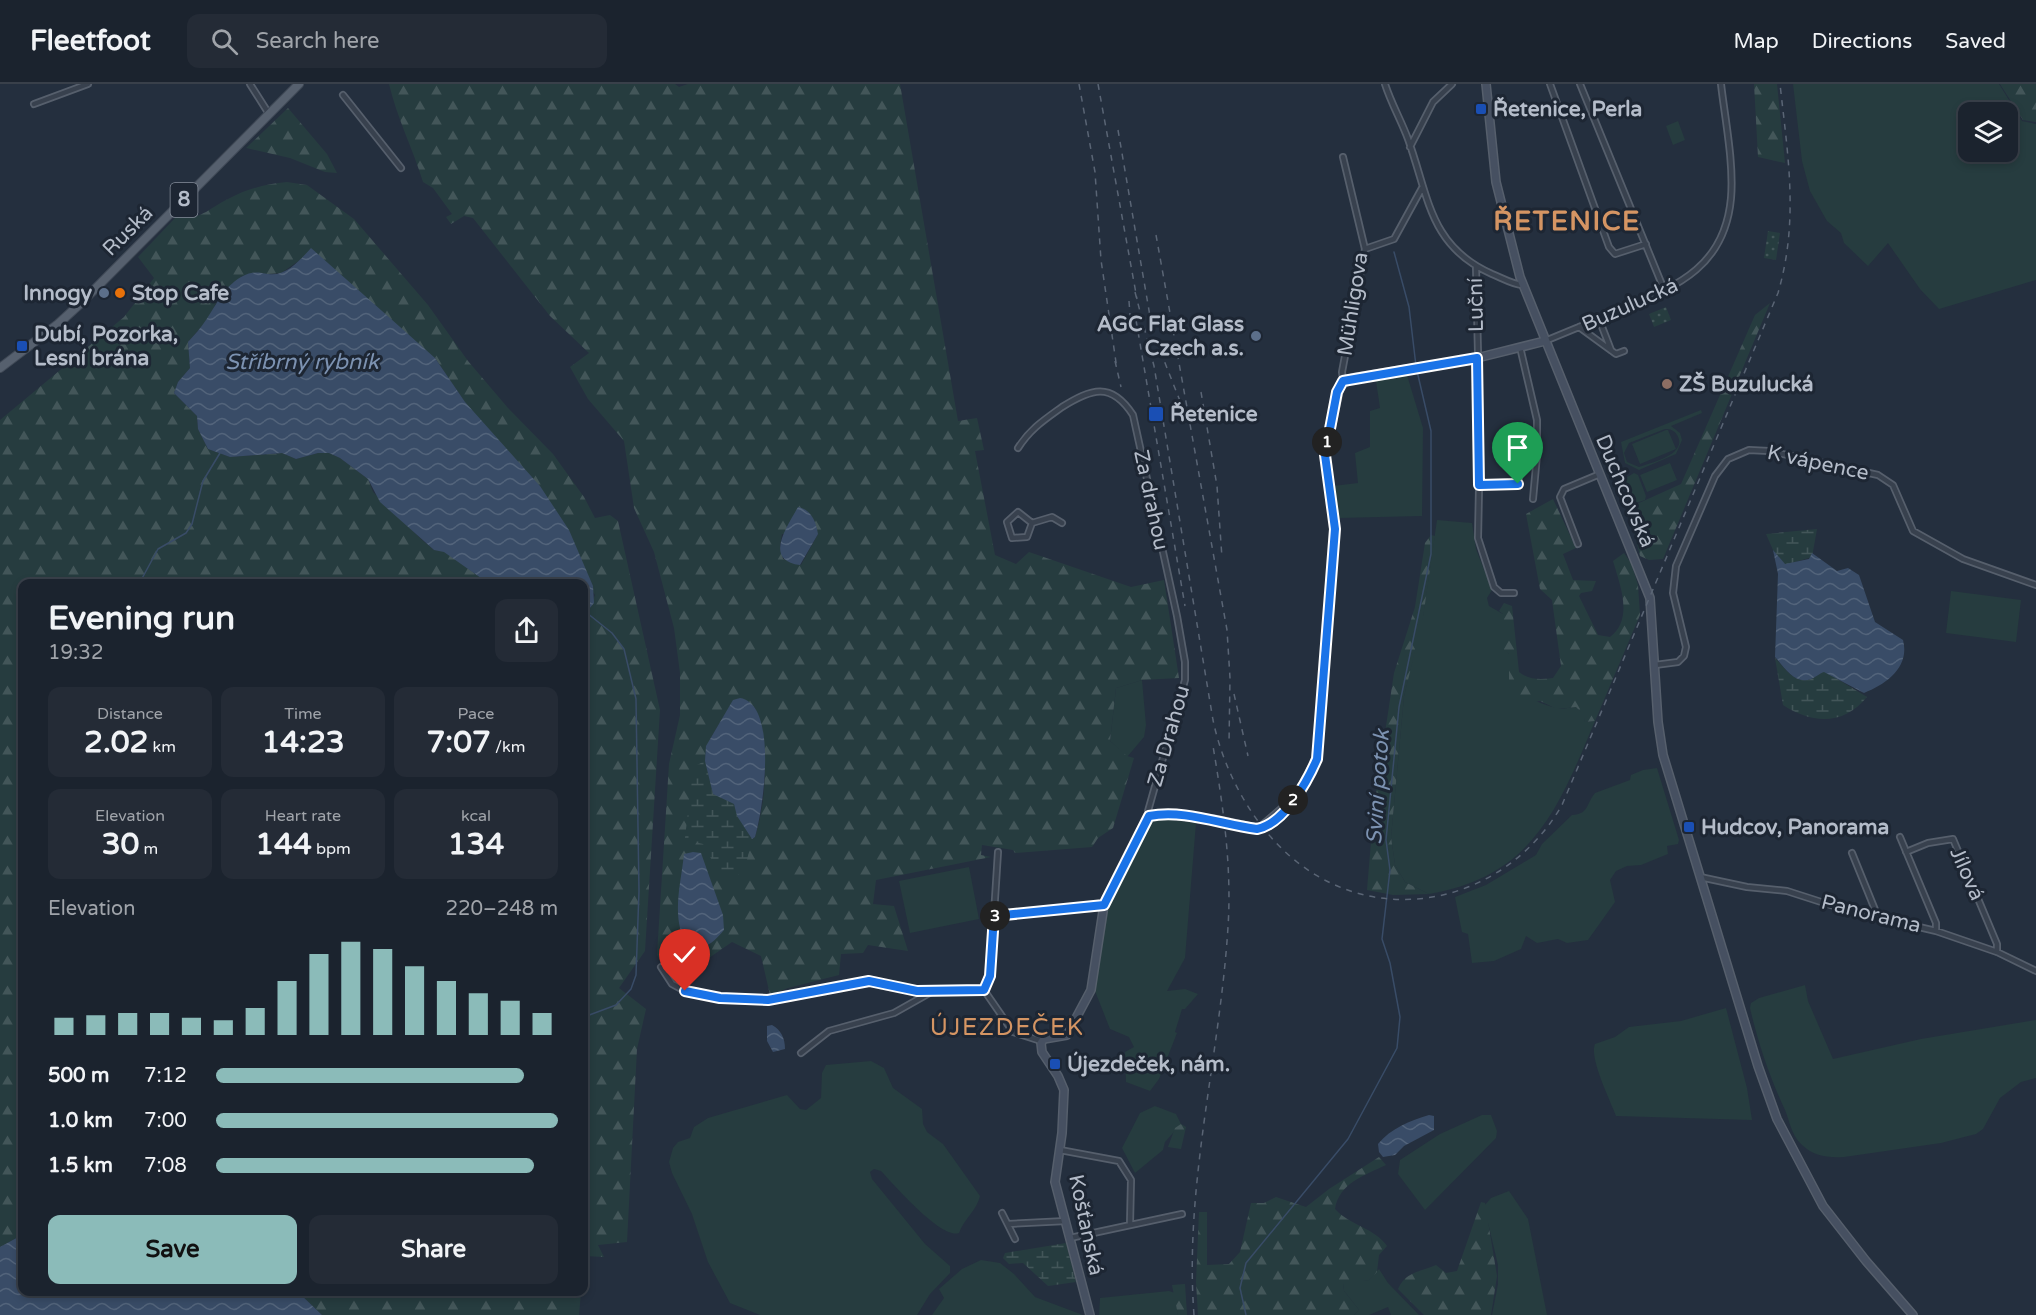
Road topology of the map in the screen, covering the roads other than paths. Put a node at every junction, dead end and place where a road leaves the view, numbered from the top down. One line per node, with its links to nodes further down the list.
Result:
1 (88, 84): 11 (street)
2 (250, 84): 12 (street)
3 (299, 84): 12 (main road, Ruská / 8)
4 (1385, 84): 13 (street)
5 (1452, 84): 13 (street)
6 (1486, 84): 20 (street, Duchcovská)
7 (1550, 84): 17 (street)
8 (1580, 84): 17 (street)
9 (1721, 84): 21 (street, Buzulucká)
10 (343, 95): 15 (street)
11 (34, 104)
12 (269, 114): 29 (main road, Ruská / 8)
13 (1410, 147): 16 (street)
14 (1343, 157): 18 (street, Mühligova)
15 (401, 168)
16 (1422, 188): 18 (street); 19 (street)
17 (1646, 244): 21 (street)
18 (1365, 249): 30 (street, Mühligova)
19 (1476, 267): 20 (street); 28 (street, Luční)
20 (1522, 285): 24 (street, Duchcovská)
21 (1665, 292): 22 (street, Buzulucká)
22 (1599, 319): 23 (street, Buzulucká); 26 (street)
23 (1579, 327): 24 (street, Buzulucká); 26 (street)
24 (1545, 341): 25 (street); 33 (street, Duchcovská)
25 (1520, 347): 28 (street); 32 (street)
26 (1612, 351): 27 (street)
27 (1624, 351)
28 (1477, 358): 30 (street); 34 (street, Luční)
29 (0, 368)
30 (1343, 381): 43 (street)
31 (1018, 448): 39 (street, Za drahou)
32 (1537, 454): 34 (street); 35 (street)
33 (1600, 474): 38 (street); 42 (street, Duchcovská)
34 (1479, 485): 41 (street, Luční)
35 (1533, 499)
36 (1062, 522): 37 (street)
37 (1032, 523): 37 (street)
38 (1578, 544)
39 (1170, 584): 43 (street, Za Drahou)
40 (2036, 585): 42 (street, K vápence)
41 (1514, 593)
42 (1656, 665): 48 (street, Duchcovská)
43 (1149, 816): 49 (street)
44 (1900, 837): 46 (street)
45 (998, 852): 50 (street)
46 (1906, 852): 52 (street); 53 (street, Jílová)
47 (1852, 853): 51 (street)
48 (1700, 877): 51 (street, Panorama); 69 (street, Duchcovská)
49 (1104, 905): 50 (street); 58 (street)
50 (994, 916): 56 (street)
51 (1878, 917): 52 (street, Panorama)
52 (1936, 931): 53 (street, Panorama)
53 (1997, 952): 55 (street, Panorama)
54 (661, 967): 57 (street)
55 (2036, 972)
56 (984, 990): 57 (street); 58 (street)
57 (933, 991): 59 (street)
58 (1041, 1041): 60 (street, Košťanská)
59 (801, 1053)
60 (1060, 1150): 63 (street, Košťanská); 65 (street)
61 (1002, 1213): 64 (street)
62 (1182, 1214): 65 (street)
63 (1065, 1221): 64 (street); 66 (street, Košťanská)
64 (1008, 1224): 67 (street)
65 (1130, 1224): 66 (street)
66 (1070, 1238): 68 (street, Košťanská)
67 (1015, 1239)
68 (1090, 1315)
69 (1913, 1315)

